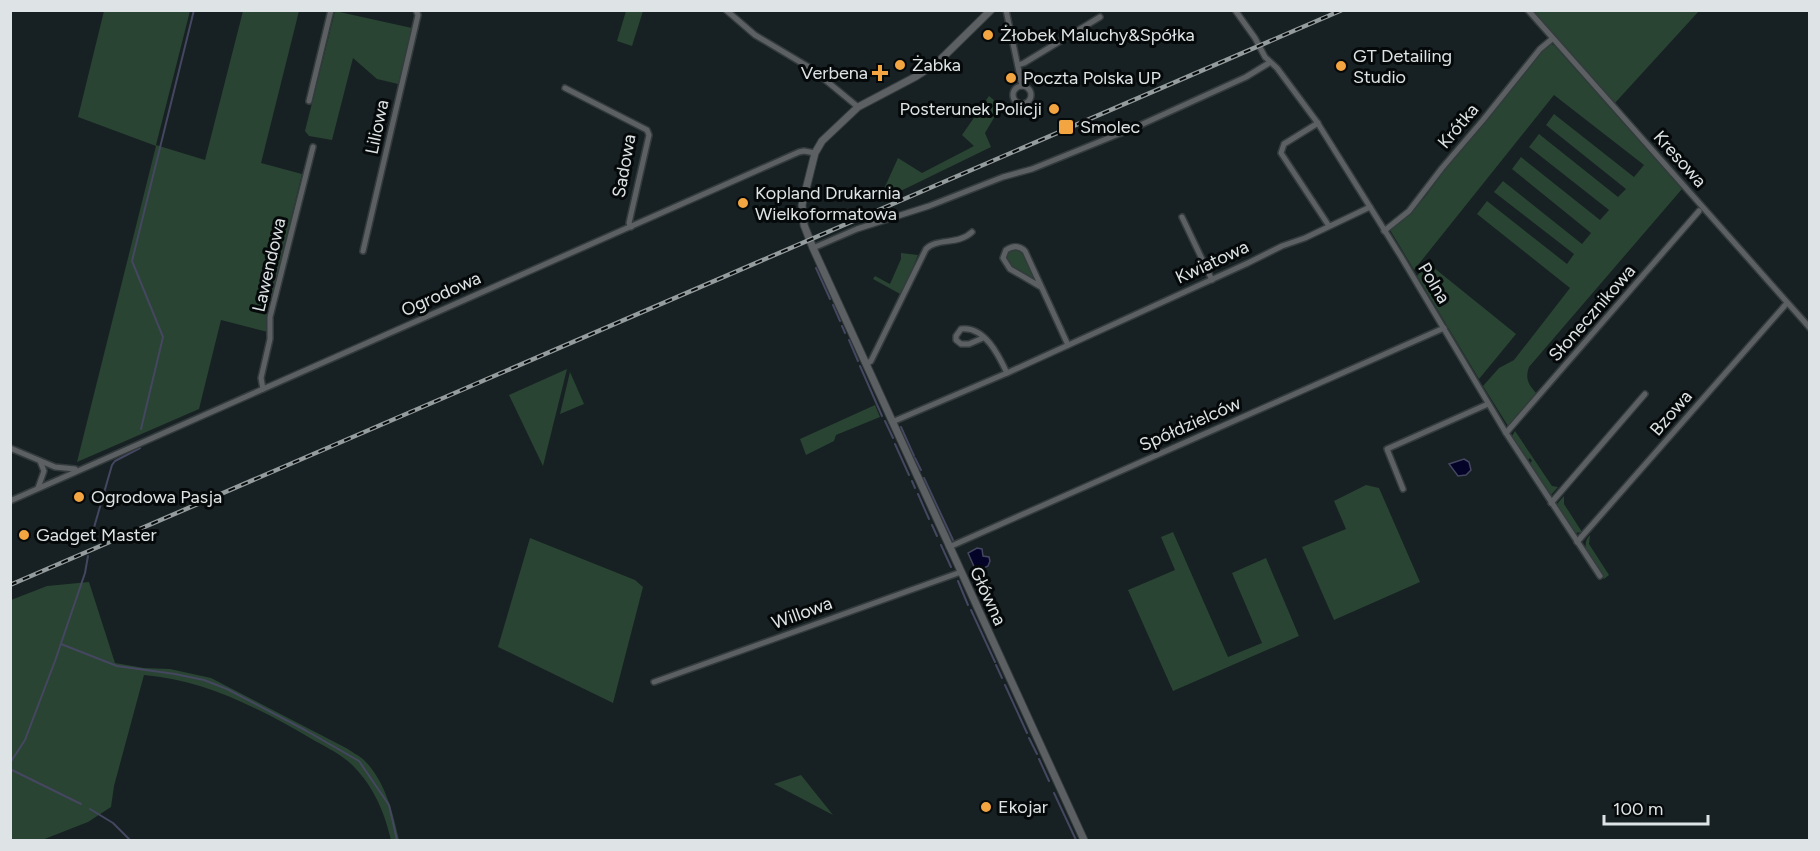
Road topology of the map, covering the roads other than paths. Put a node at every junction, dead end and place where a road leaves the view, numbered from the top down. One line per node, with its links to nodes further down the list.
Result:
1 (331, 10): 14 (street)
2 (416, 10): 27 (street, Liliowa)
3 (726, 10): 15 (street)
4 (991, 10): 15 (street, Główna)
5 (1006, 10): 11 (street)
6 (1236, 10): 10 (street, Polna)
7 (1528, 10): 9 (street, Kresowa)
8 (1100, 17): 11 (street)
9 (1552, 39): 24 (street, Krótka); 30 (street, Kresowa)
10 (1269, 63): 16 (street, Polna); 26 (street)
11 (1018, 65): 12 (street)
12 (1022, 86)
13 (565, 88): 23 (street, Sadowa)
14 (309, 101)
15 (858, 107): 18 (street, Główna)
16 (1318, 123): 19 (street, Polna); 22 (street)
17 (313, 147): 37 (street, Lawendowa)
18 (815, 153): 23 (street, Ogrodowa); 26 (street, Główna)
19 (1370, 207): 22 (street, Kwiatowa); 24 (street, Polna)
20 (1699, 211): 41 (street, Słonecznikowa)
21 (1182, 217): 28 (street)
22 (1329, 226): 28 (street, Kwiatowa)
23 (631, 227): 37 (street, Ogrodowa)
24 (1384, 231): 31 (street, Polna)
25 (972, 232): 35 (street)
26 (813, 248): 35 (street, Główna)
27 (363, 251)
28 (1212, 280): 34 (street, Kwiatowa)
29 (1041, 287): 29 (street); 34 (street)
30 (1787, 303): 32 (street, Kresowa); 49 (street, Bzowa)
31 (1443, 328): 39 (street, Polna); 50 (street, Spółdzielców)
32 (1809, 328)
33 (983, 338): 33 (street); 36 (street)
34 (1068, 345): 36 (street, Kwiatowa)
35 (866, 364): 40 (street, Główna)
36 (1006, 373): 40 (street, Kwiatowa)
37 (263, 389): 44 (street, Ogrodowa)
38 (1646, 394): 48 (street)
39 (1488, 404): 41 (street, Polna); 46 (street)
40 (892, 422): 50 (street, Główna)
41 (1506, 433): 48 (street, Polna)
42 (10, 448): 43 (street)
43 (40, 461): 44 (street); 45 (street)
44 (80, 469): 45 (street, Ogrodowa)
45 (38, 488): 47 (street, Ogrodowa)
46 (1403, 489)
47 (10, 501)
48 (1551, 503): 49 (street, Polna)
49 (1577, 542): 52 (street, Polna)
50 (949, 547): 51 (street, Główna)
51 (961, 572): 53 (street, Willowa); 54 (street, Główna)
52 (1600, 576)
53 (654, 682)
54 (1084, 840)

